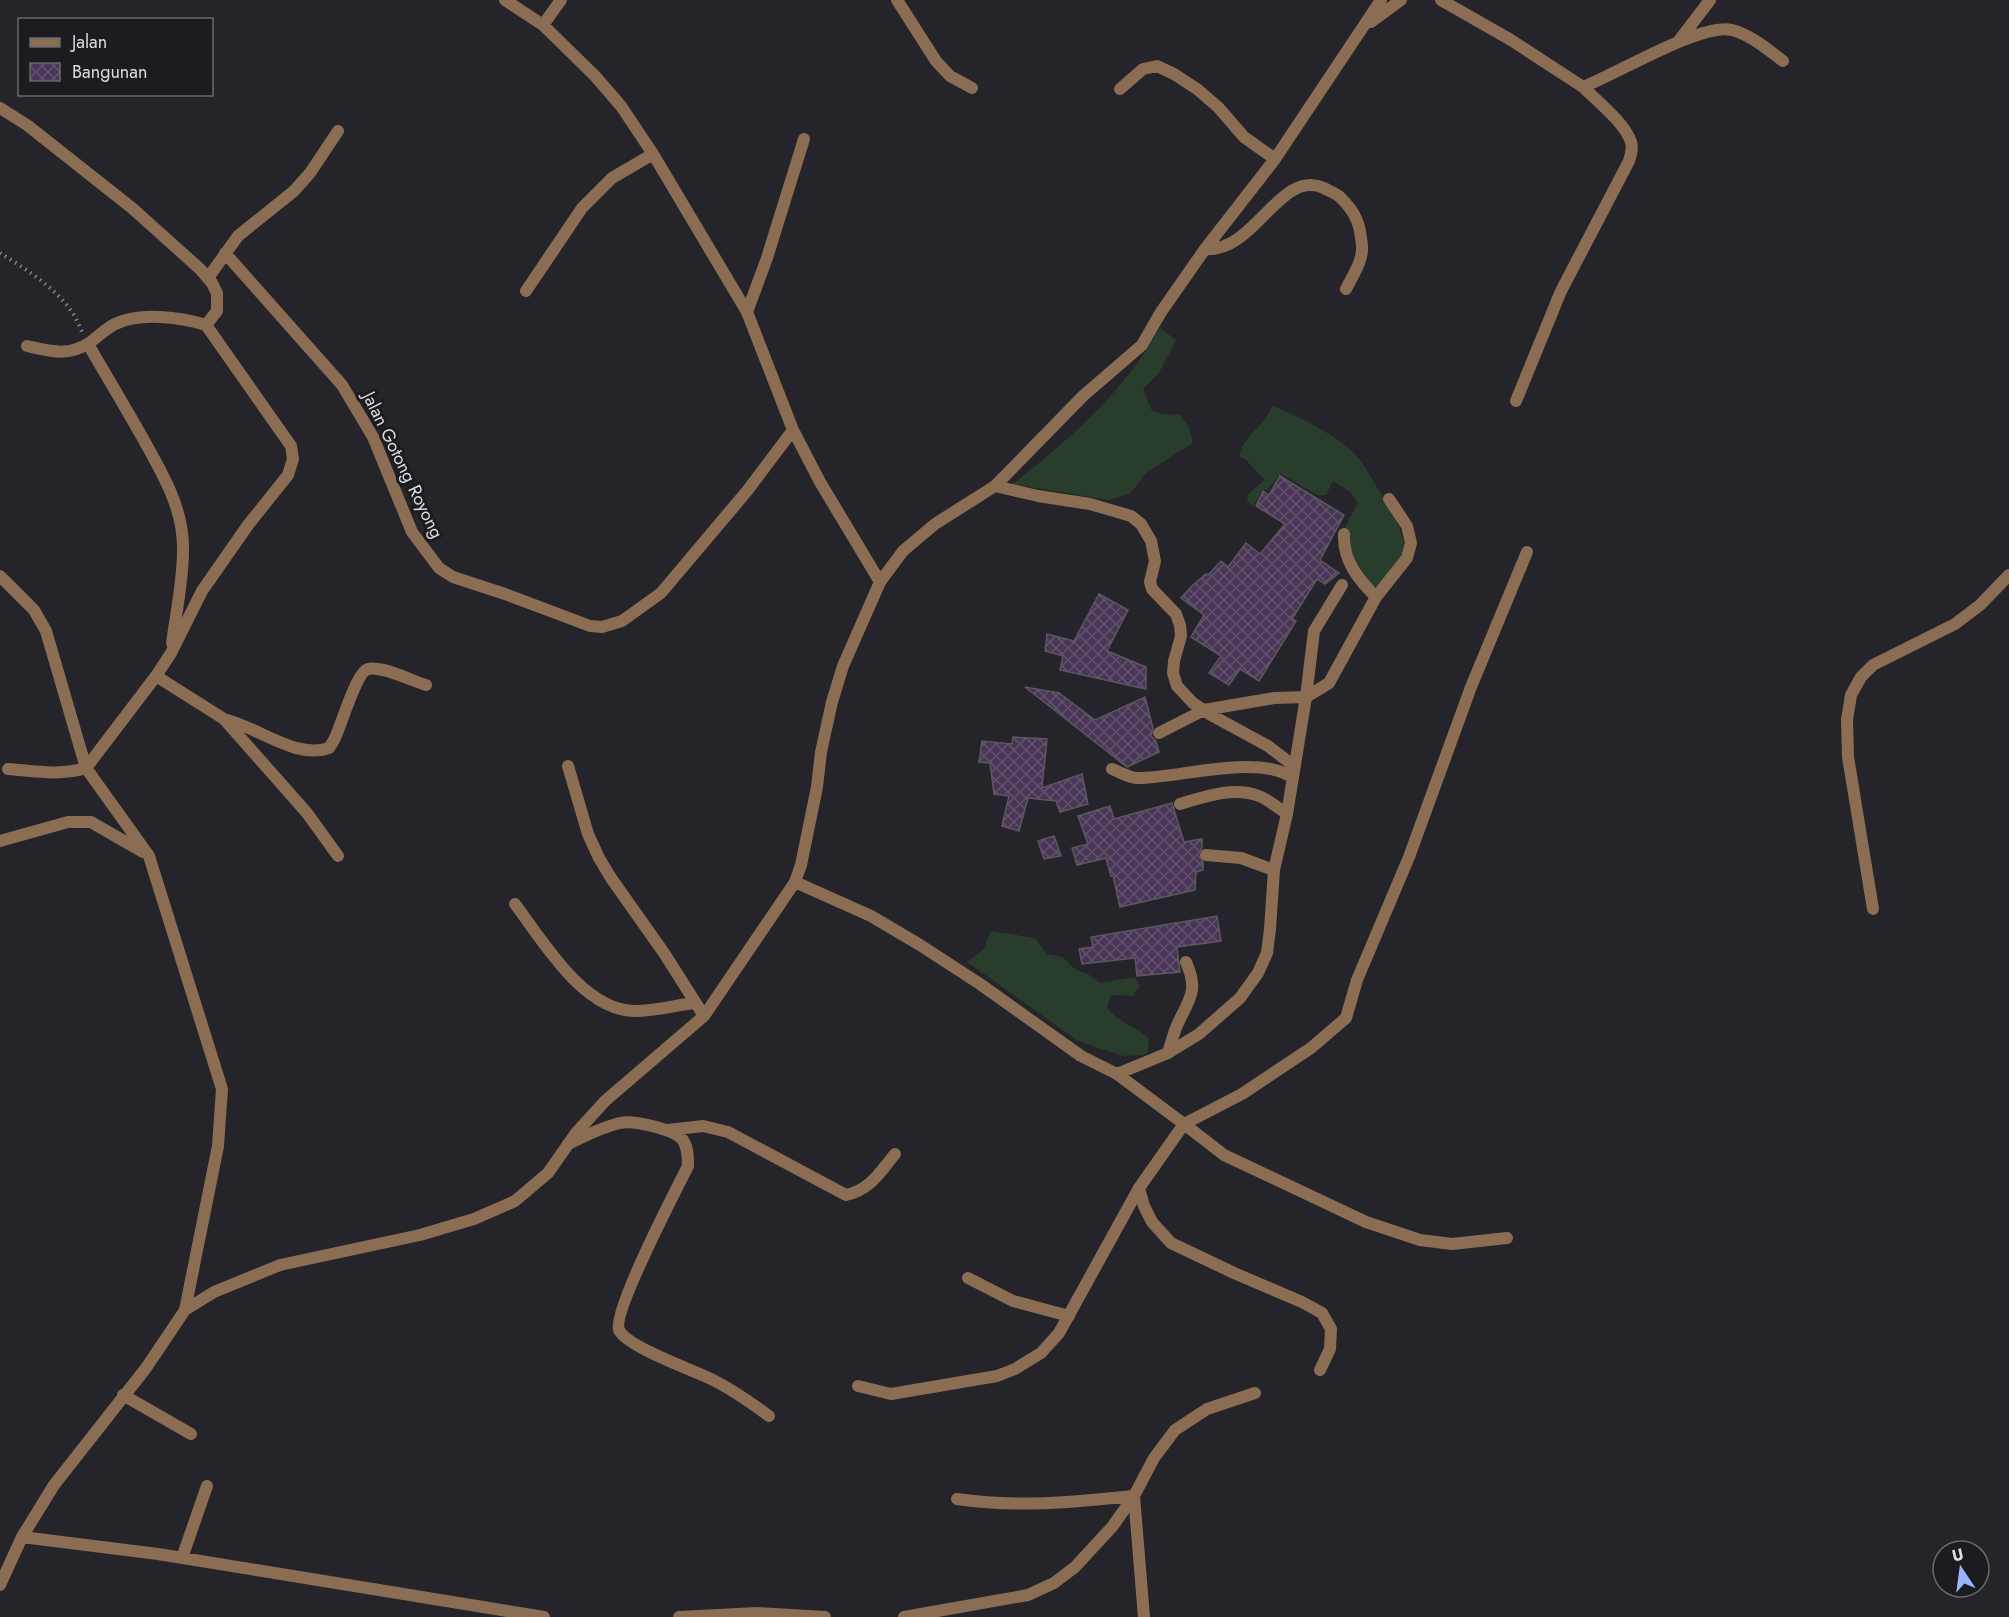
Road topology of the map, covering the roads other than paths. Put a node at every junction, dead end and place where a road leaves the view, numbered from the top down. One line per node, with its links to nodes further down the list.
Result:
1 (505, 0): 8 (street)
2 (561, 0): 8 (street)
3 (897, 0): 13 (street)
4 (1382, 0): 9 (street)
5 (1401, 0): 9 (street)
6 (1441, 0): 12 (street)
7 (1710, 0): 10 (street)
8 (543, 25): 18 (street)
9 (1365, 26): 19 (street)
10 (1677, 43): 11 (street); 12 (street)
11 (1783, 61)
12 (1583, 87): 29 (street)
13 (972, 88)
14 (1120, 89): 19 (street)
15 (0, 108): 22 (street)
16 (338, 131): 21 (street)
17 (804, 139): 25 (street)
18 (652, 154): 24 (street); 25 (street)
19 (1275, 159): 20 (street)
20 (1204, 249): 23 (street); 31 (street)
21 (225, 253): 22 (street); 30 (street, Jalan Gotong Royong)
22 (208, 278): 26 (street)
23 (1346, 289)
24 (526, 291)
25 (747, 312): 30 (street)
26 (206, 325): 27 (street); 40 (street)
27 (88, 344): 28 (street); 40 (street)
28 (27, 346)
29 (1516, 401)
30 (793, 430): 37 (street)
31 (995, 486): 37 (street); 44 (street)
32 (1389, 499): 39 (street)
33 (1344, 534): 39 (street)
34 (1527, 552): 67 (street)
35 (2009, 575): 61 (street)
36 (2, 579): 48 (street)
37 (880, 582): 59 (street)
38 (1342, 585): 43 (street)
39 (1376, 597): 43 (street)
40 (171, 653): 41 (street)
41 (156, 676): 45 (street); 48 (street)
42 (426, 685): 45 (street)
43 (1306, 697): 44 (street); 51 (street)
44 (1204, 710): 46 (street); 51 (street)
45 (224, 719): 57 (street)
46 (1159, 733)
47 (567, 766): 63 (street)
48 (86, 768): 49 (street); 56 (street)
49 (8, 769)
50 (1112, 769): 51 (street)
51 (1294, 772): 53 (street)
52 (1180, 804): 53 (street)
53 (1287, 814): 58 (street)
54 (0, 841): 56 (street)
55 (1206, 855): 58 (street)
56 (150, 856): 74 (street)
57 (338, 856)
58 (1274, 870): 65 (street)
59 (795, 882): 64 (street); 66 (street)
60 (515, 904): 63 (street)
61 (1873, 909)
62 (1186, 962): 65 (street)
63 (695, 1003): 64 (street)
64 (704, 1016): 69 (street)
65 (1168, 1053): 66 (street)
66 (1117, 1074): 67 (street)
67 (1184, 1124): 71 (street); 72 (street)
68 (668, 1130): 69 (street); 70 (street); 80 (street)
69 (568, 1144): 74 (street)
70 (894, 1154)
71 (1139, 1188): 75 (street); 76 (street)
72 (1507, 1238)
73 (968, 1278): 75 (street)
74 (185, 1310): 79 (street)
75 (1068, 1316): 77 (street)
76 (1320, 1371)
77 (858, 1386)
78 (1255, 1393): 83 (street)
79 (123, 1395): 81 (street); 85 (street)
80 (769, 1416)
81 (191, 1434)
82 (207, 1486): 86 (street)
83 (1134, 1496): 84 (street); 91 (street); 92 (street)
84 (957, 1499)
85 (22, 1537): 86 (street); 87 (street)
86 (182, 1558): 88 (street)
87 (0, 1585)
88 (544, 1617)
89 (679, 1617): 90 (street)
90 (825, 1617)
91 (904, 1617)
92 (1144, 1617)

